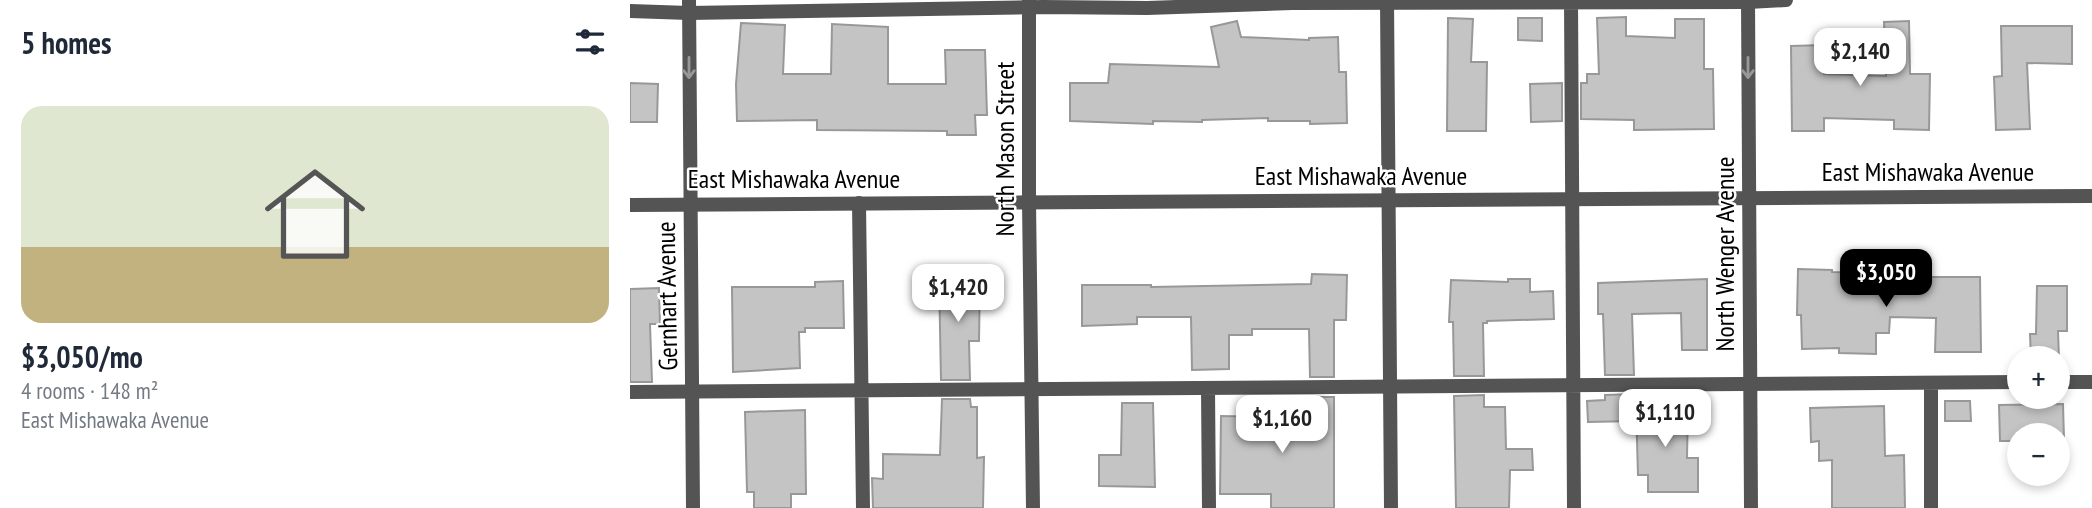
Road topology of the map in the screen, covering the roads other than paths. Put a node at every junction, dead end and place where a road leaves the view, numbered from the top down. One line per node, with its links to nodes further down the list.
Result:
1 (1786, 0): 4 (street)
2 (1387, 1): 3 (street); 5 (street); 13 (street)
3 (1571, 1): 4 (street); 12 (street)
4 (1748, 1): 11 (street, North Wenger Avenue, one-way to 11)
5 (1205, 3): 6 (street)
6 (1029, 4): 7 (street); 14 (street, North Mason Street)
7 (859, 5): 8 (street)
8 (689, 6): 9 (street); 16 (street, Gernhart Avenue, one-way to 16)
9 (630, 11)
10 (2092, 196): 11 (street, East Mishawaka Avenue)
11 (1749, 198): 12 (street, East Mishawaka Avenue); 22 (street, North Wenger Avenue)
12 (1572, 199): 13 (street, East Mishawaka Avenue); 23 (street)
13 (1388, 200): 14 (street, East Mishawaka Avenue); 24 (street)
14 (1029, 202): 15 (street, East Mishawaka Avenue); 26 (street, North Mason Street)
15 (859, 203): 16 (street, East Mishawaka Avenue); 27 (street)
16 (690, 204): 17 (street, East Mishawaka Avenue); 28 (street, Gernhart Avenue)
17 (630, 205)
18 (2007, 382): 21 (street)
19 (2070, 382): 20 (street)
20 (2092, 382)
21 (1931, 383): 22 (street); 37 (street)
22 (1751, 384): 23 (street); 36 (street, North Wenger Avenue)
23 (1572, 385): 24 (street); 35 (street)
24 (1390, 387): 25 (street); 34 (street)
25 (1208, 388): 26 (street); 33 (street)
26 (1032, 389): 27 (street); 32 (street, North Mason Street)
27 (862, 390): 28 (street); 31 (street)
28 (692, 391): 29 (street); 30 (street, Gernhart Avenue)
29 (630, 392)
30 (694, 508)
31 (863, 508)
32 (1033, 508)
33 (1209, 508)
34 (1391, 508)
35 (1573, 508)
36 (1751, 508)
37 (1931, 508)

